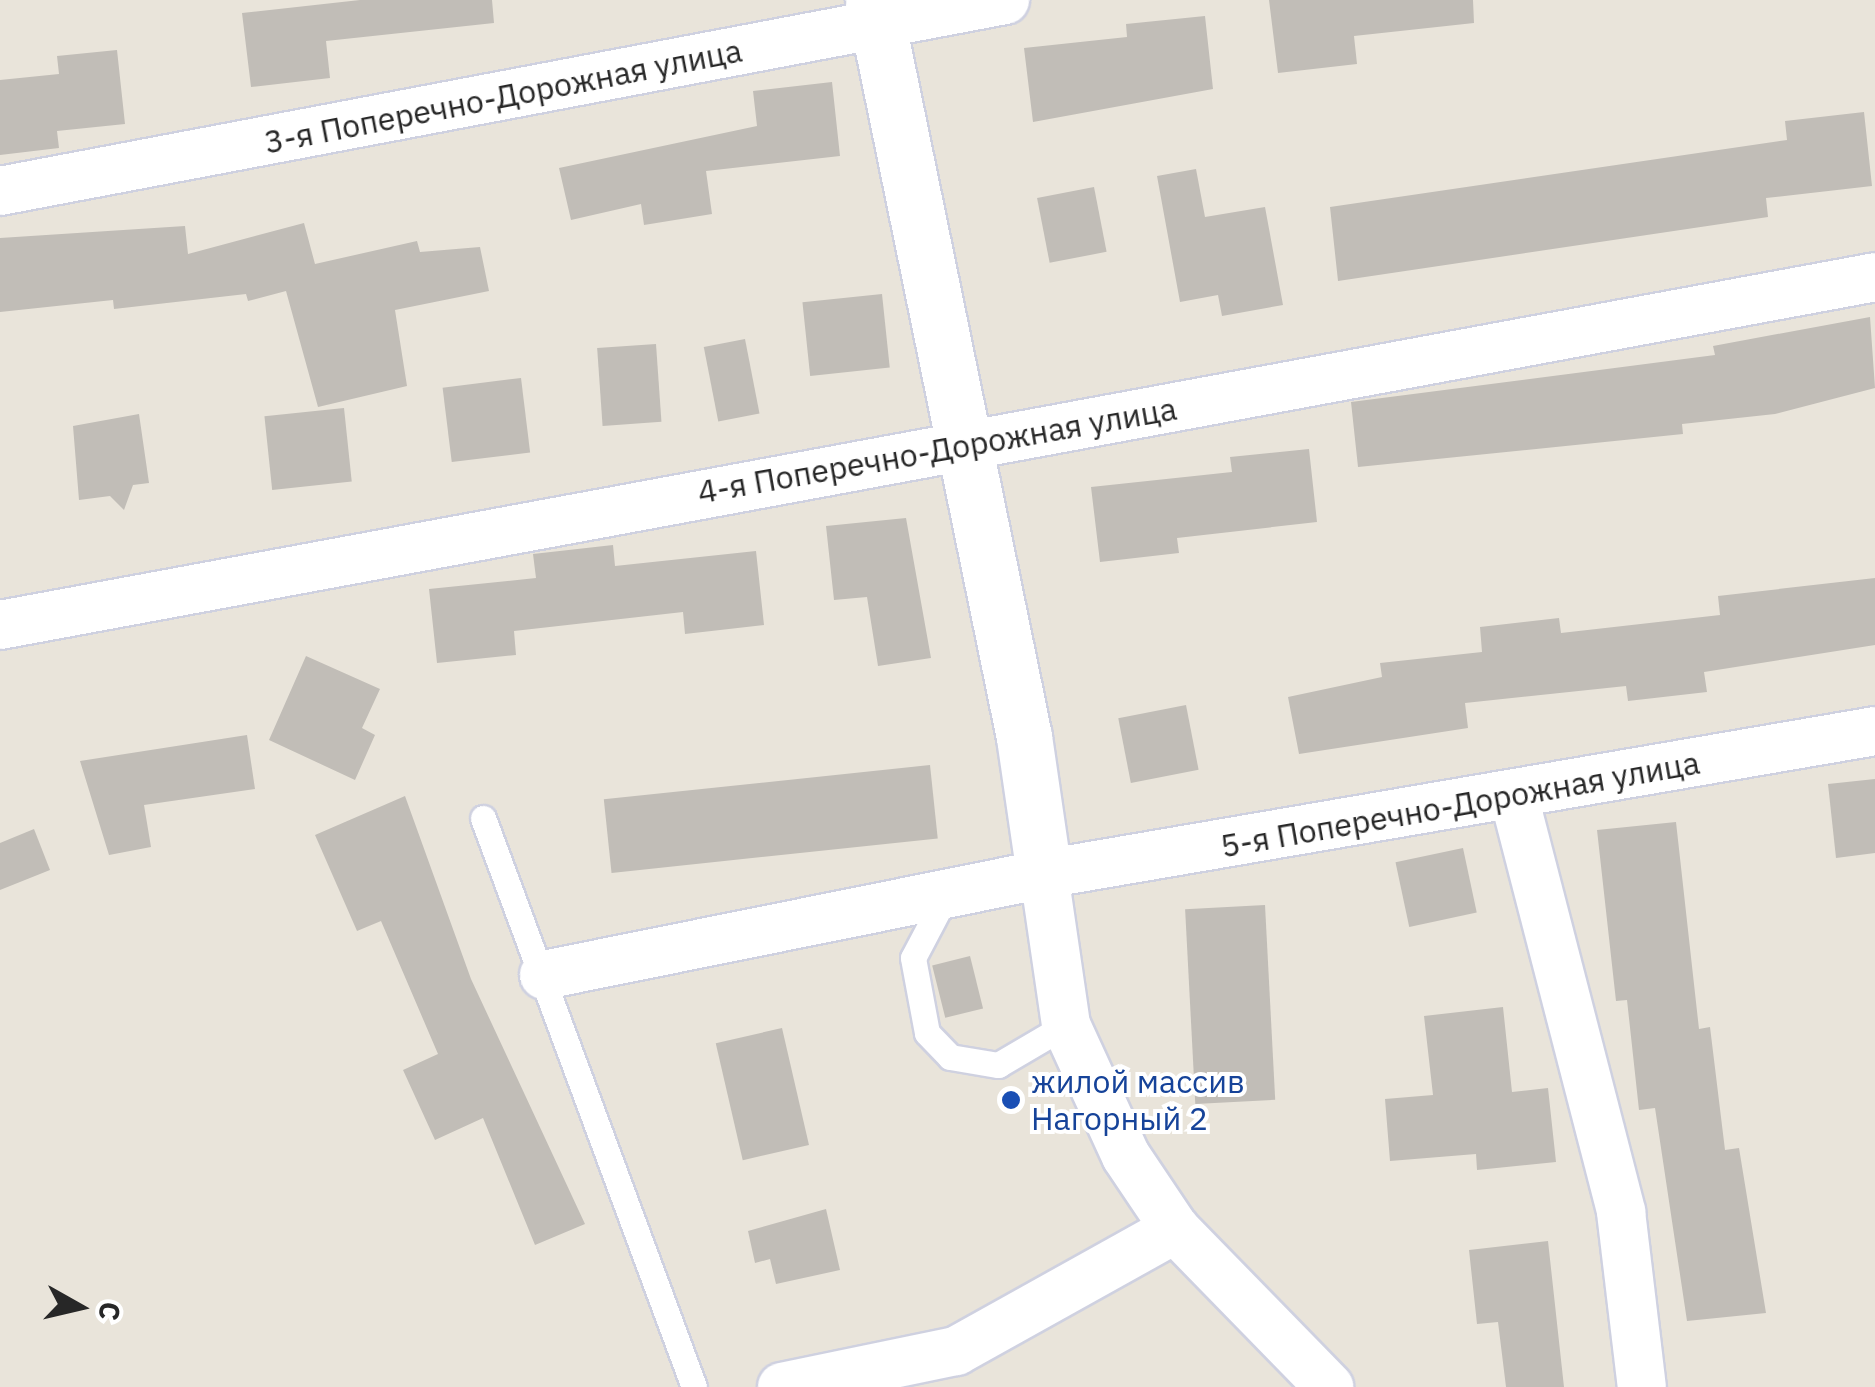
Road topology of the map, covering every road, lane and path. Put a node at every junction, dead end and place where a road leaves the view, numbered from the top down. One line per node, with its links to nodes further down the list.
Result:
1 (1005, 0): 2 (street, 3-я Поперечно-Дорожная улица)
2 (875, 13): 3 (street, 3-я Поперечно-Дорожная улица); 5 (street)
3 (0, 191)
4 (1875, 277): 5 (street, 4-я Поперечно-Дорожная улица)
5 (967, 446): 6 (street, 4-я Поперечно-Дорожная улица); 10 (street)
6 (0, 625)
7 (1875, 731): 8 (street, 5-я Поперечно-Дорожная улица)
8 (1514, 797): 10 (street, 5-я Поперечно-Дорожная улица); 18 (street)
9 (483, 818): 12 (lane)
10 (1044, 874): 11 (street); 13 (street)
11 (943, 901): 12 (street); 13 (lane)
12 (544, 975): 15 (lane)
13 (1066, 1025): 14 (street)
14 (1176, 1229): 16 (street); 17 (street)
15 (694, 1387)
16 (782, 1387)
17 (1329, 1387)
18 (1642, 1387)

